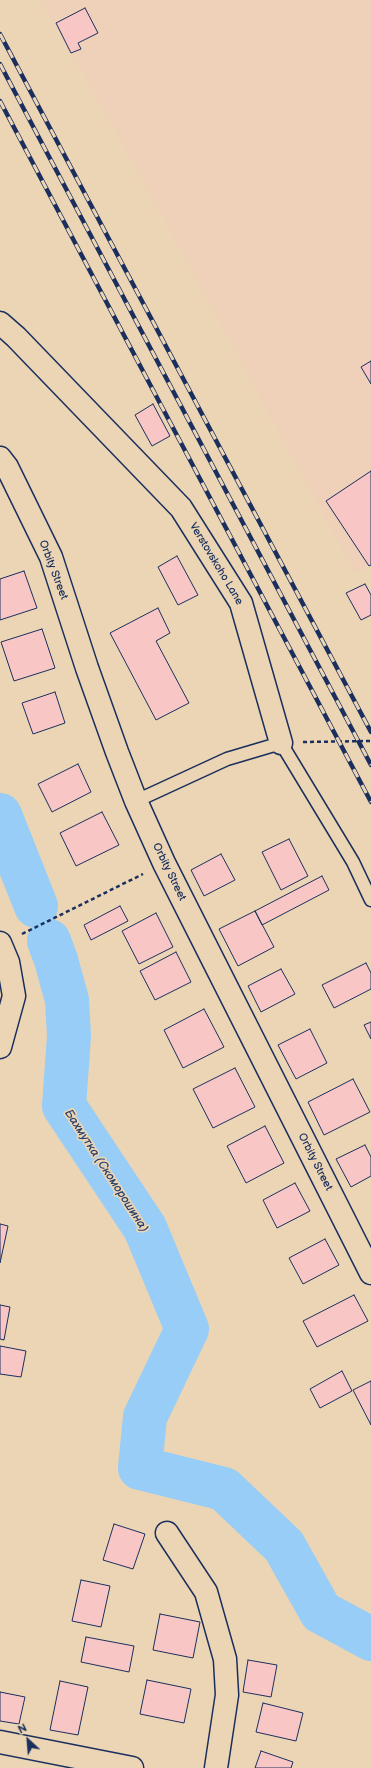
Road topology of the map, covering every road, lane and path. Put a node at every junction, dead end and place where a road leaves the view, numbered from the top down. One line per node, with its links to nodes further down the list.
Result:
1 (0, 323): 4 (street, Verstovskoho Lane)
2 (0, 458): 5 (street, Orbity Street)
3 (371, 741): 4 (path)
4 (281, 742): 5 (lane); 7 (lane, Verstovskoho Lane)
5 (136, 801): 6 (street, Orbity Street)
6 (164, 863): 8 (path); 10 (street, Orbity Street)
7 (371, 900)
8 (1, 943): 9 (street)
9 (0, 1047)
10 (371, 1273)
11 (167, 1533): 14 (street)
12 (0, 1742): 13 (street)
13 (132, 1768)
14 (216, 1768)

